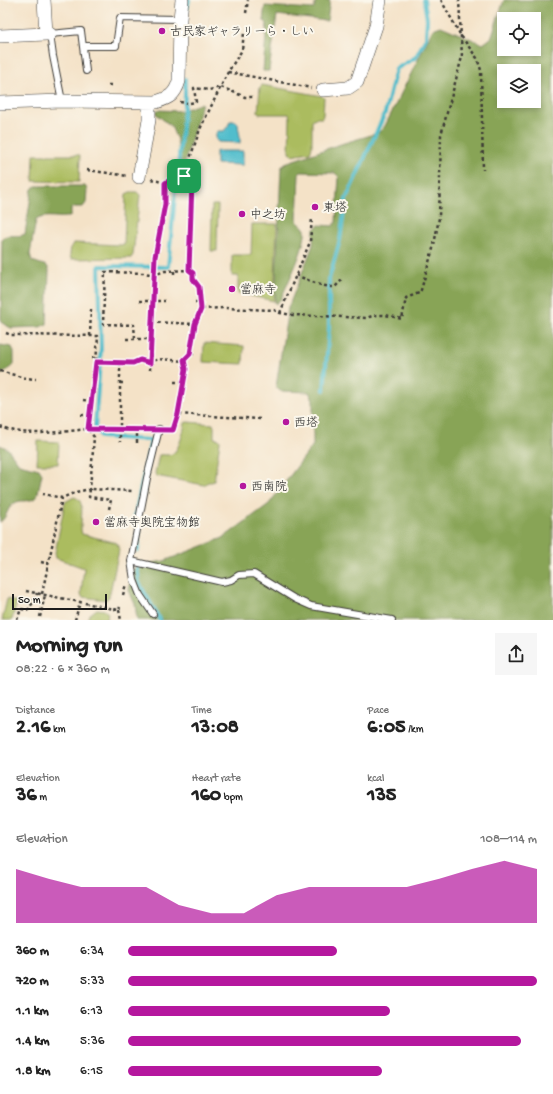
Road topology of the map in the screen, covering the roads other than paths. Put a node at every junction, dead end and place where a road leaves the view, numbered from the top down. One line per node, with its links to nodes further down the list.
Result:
1 (44, 0): 5 (street)
2 (182, 0): 4 (street)
3 (380, 0): 9 (street)
4 (180, 19): 7 (lane); 11 (street)
5 (48, 34): 6 (street); 7 (lane); 10 (lane)
6 (0, 36)
7 (83, 46): 8 (lane)
8 (86, 71)
9 (323, 90)
10 (62, 101): 11 (street); 12 (street)
11 (149, 102): 13 (street)
12 (0, 103)
13 (140, 177)
14 (159, 429): 15 (lane)
15 (131, 561): 16 (lane); 17 (lane)
16 (153, 614)
17 (392, 620)

